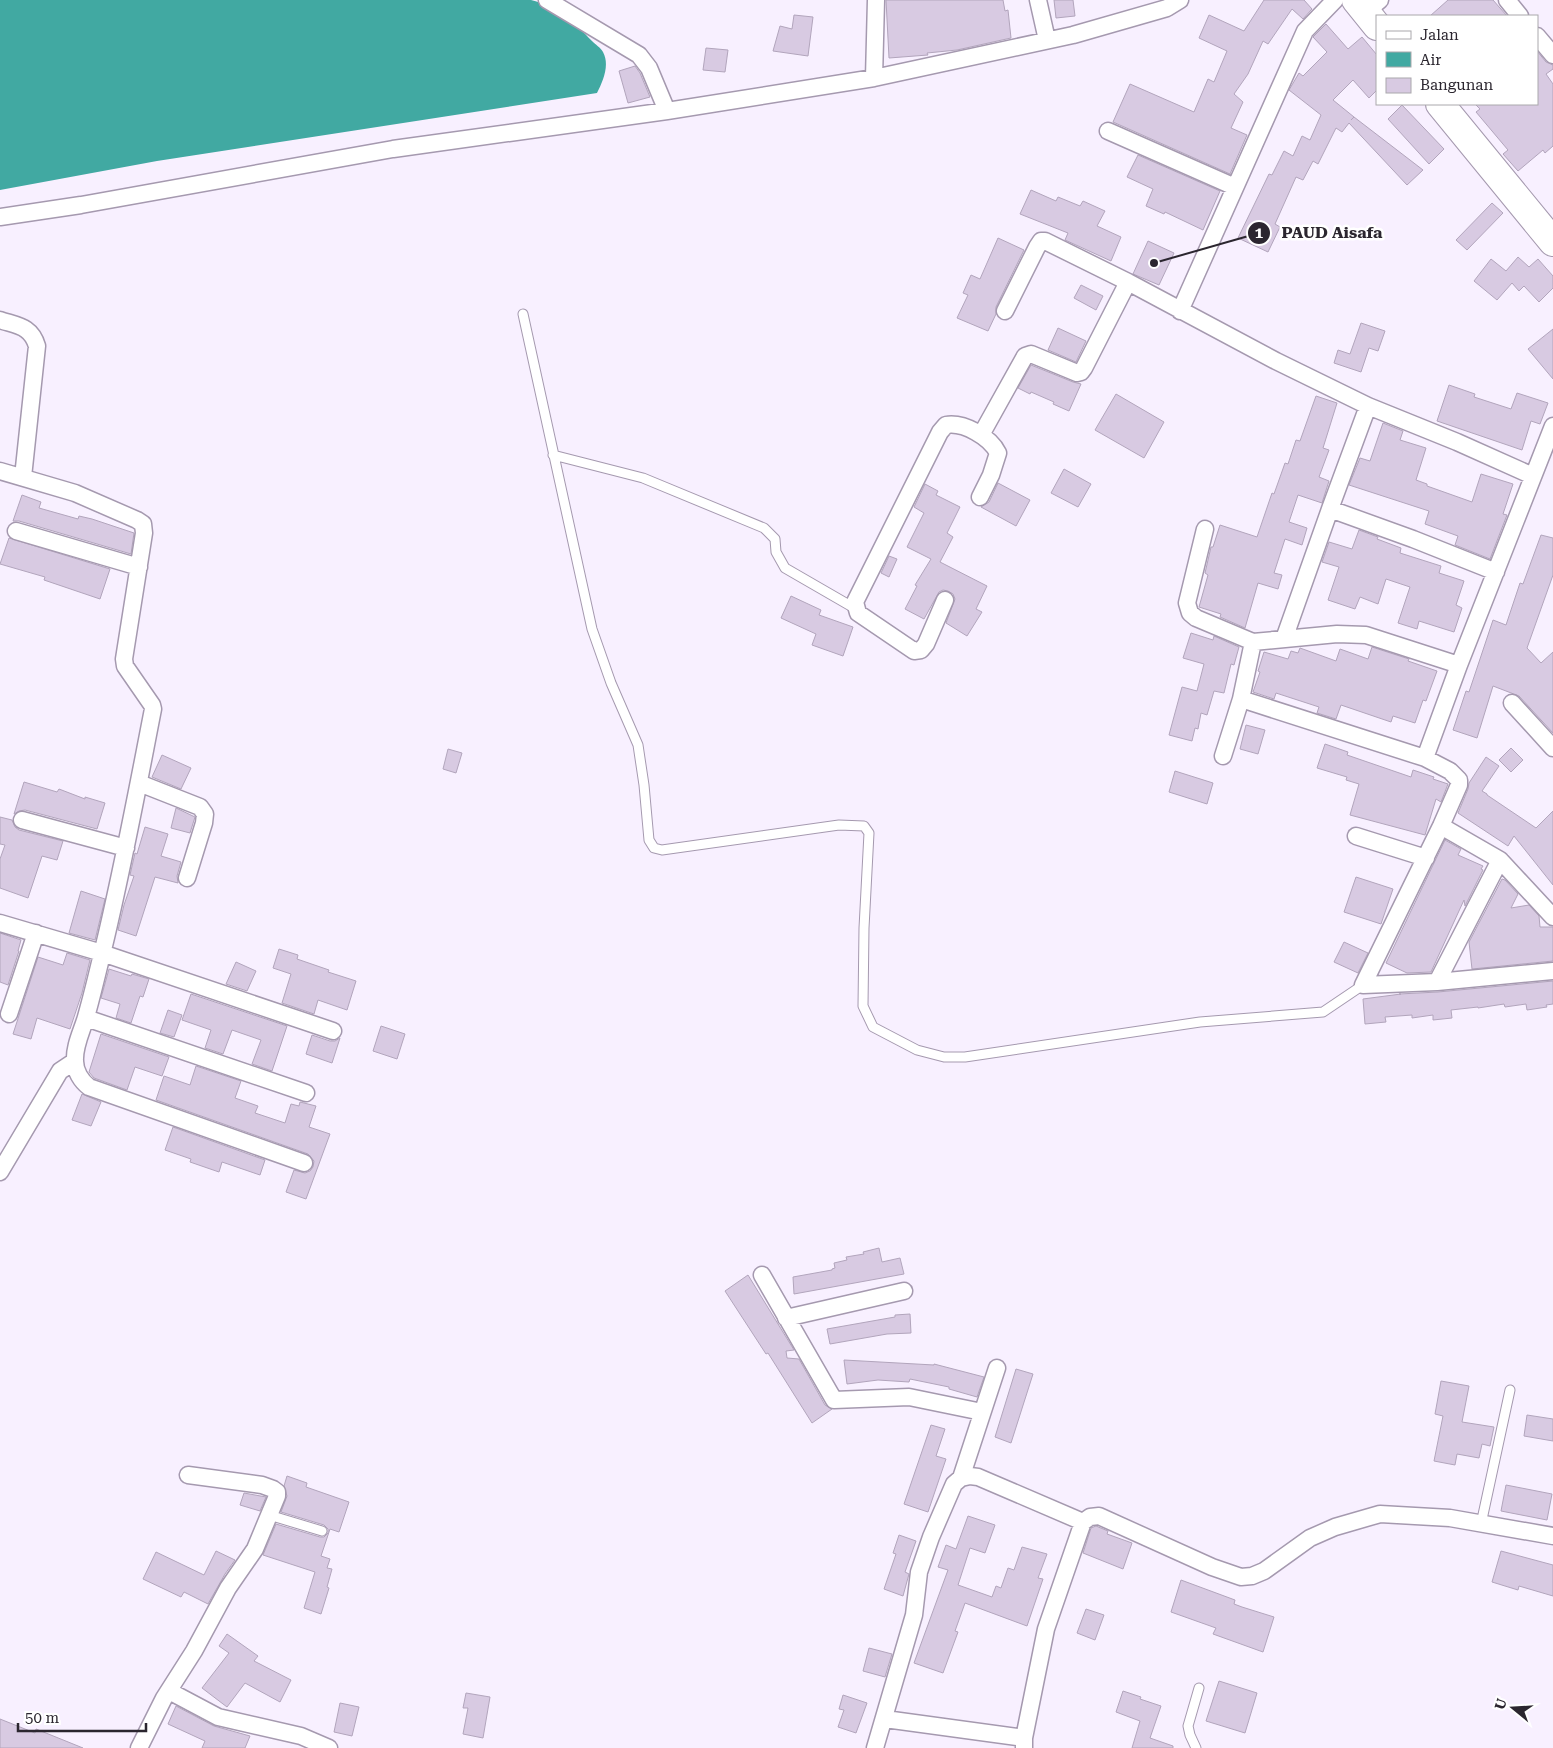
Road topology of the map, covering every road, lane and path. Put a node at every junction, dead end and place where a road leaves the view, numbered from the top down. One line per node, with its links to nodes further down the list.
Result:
1 (546, 0): 13 (street)
2 (876, 0): 11 (street)
3 (1038, 0): 9 (street)
4 (1180, 0): 9 (street)
5 (1335, 0): 15 (street)
6 (1506, 0): 7 (street)
7 (1519, 15)
8 (1538, 37): 10 (street)
9 (1047, 40): 11 (street)
10 (1553, 55)
11 (874, 78): 13 (street)
12 (1441, 105): 17 (highway)
13 (667, 112): 16 (street)
14 (1108, 131): 15 (street)
15 (1235, 187): 20 (street)
16 (0, 217)
17 (1553, 242)
18 (1128, 282): 19 (street); 20 (street); 25 (street)
19 (1005, 311)
20 (1180, 311): 23 (street)
21 (523, 314): 26 (lane)
22 (0, 320): 29 (street)
23 (1368, 406): 28 (street); 31 (street)
24 (1553, 426): 28 (street)
25 (981, 435): 30 (street); 37 (street)
26 (553, 455): 37 (lane); 60 (lane)
27 (0, 471): 29 (street)
28 (1533, 476): 35 (street)
29 (23, 477): 34 (street)
30 (980, 497)
31 (1330, 508): 35 (street); 38 (street)
32 (1205, 529): 39 (street)
33 (16, 531): 34 (street)
34 (139, 567): 46 (street)
35 (1496, 572): 40 (street)
36 (945, 600): 37 (street)
37 (856, 609)
38 (1284, 639): 39 (street); 40 (street)
39 (1253, 642): 41 (street)
40 (1459, 665): 45 (street)
41 (1241, 700): 44 (street); 45 (street)
42 (1512, 703): 43 (street)
43 (1553, 748)
44 (1223, 756)
45 (1425, 758): 48 (street)
46 (139, 783): 50 (street); 53 (street)
47 (22, 820): 50 (street)
48 (1442, 826): 51 (street); 52 (street)
49 (1356, 836): 51 (street)
50 (126, 848): 57 (street)
51 (1426, 858): 60 (street)
52 (1500, 860): 54 (street); 59 (street)
53 (188, 878)
54 (1553, 917)
55 (0, 922): 56 (street)
56 (36, 933): 57 (street); 61 (street)
57 (102, 953): 62 (street); 63 (street)
58 (1553, 971): 59 (street)
59 (1437, 982): 60 (street)
60 (1363, 985)
61 (8, 1014)
62 (86, 1018): 64 (street); 65 (street)
63 (333, 1031)
64 (75, 1061): 66 (street); 67 (street)
65 (306, 1093)
66 (304, 1163)
67 (0, 1172)
68 (762, 1275): 70 (street)
69 (904, 1291): 70 (street)
70 (786, 1318): 73 (street)
71 (998, 1368): 73 (street)
72 (1510, 1390): 78 (lane)
73 (982, 1412): 75 (street)
74 (188, 1475): 76 (street)
75 (961, 1478): 77 (street); 83 (street)
76 (269, 1515): 79 (lane); 82 (street)
77 (1083, 1522): 78 (street); 84 (street)
78 (1481, 1524): 80 (street)
79 (322, 1531)
80 (1553, 1536)
81 (1199, 1688): 88 (lane)
82 (170, 1691): 85 (street); 86 (street)
83 (884, 1719): 84 (street); 87 (street)
84 (1026, 1745)
85 (139, 1748)
86 (329, 1748)
87 (875, 1748)
88 (1196, 1748)

